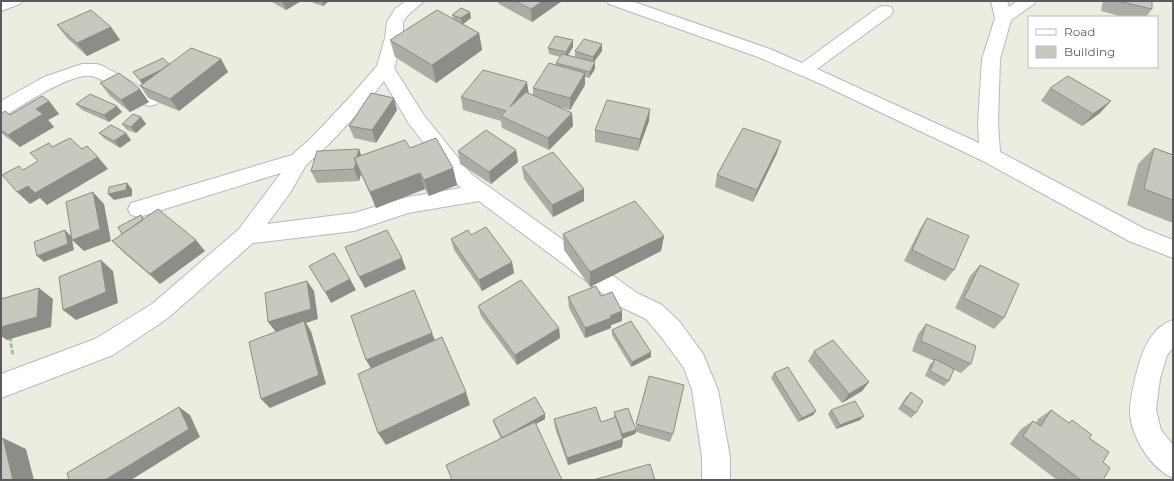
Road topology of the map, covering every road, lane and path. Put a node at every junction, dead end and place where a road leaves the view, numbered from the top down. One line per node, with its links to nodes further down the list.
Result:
1 (14, 1): 6 (street)
2 (416, 1): 9 (street)
3 (616, 1): 10 (street)
4 (999, 1): 8 (street)
5 (1028, 1): 8 (street)
6 (1, 6)
7 (886, 11): 10 (street)
8 (1003, 18): 13 (street)
9 (385, 68): 14 (street); 15 (street)
10 (804, 70): 13 (street)
11 (150, 100): 12 (street)
12 (1, 109)
13 (990, 156): 18 (street)
14 (299, 160): 16 (street); 17 (street)
15 (483, 192): 17 (street); 23 (street)
16 (139, 209)
17 (247, 235): 21 (street)
18 (1173, 249)
19 (1173, 331): 22 (street)
20 (9, 332): 21 (path)
21 (4, 385)
22 (1173, 464)
23 (716, 480)

